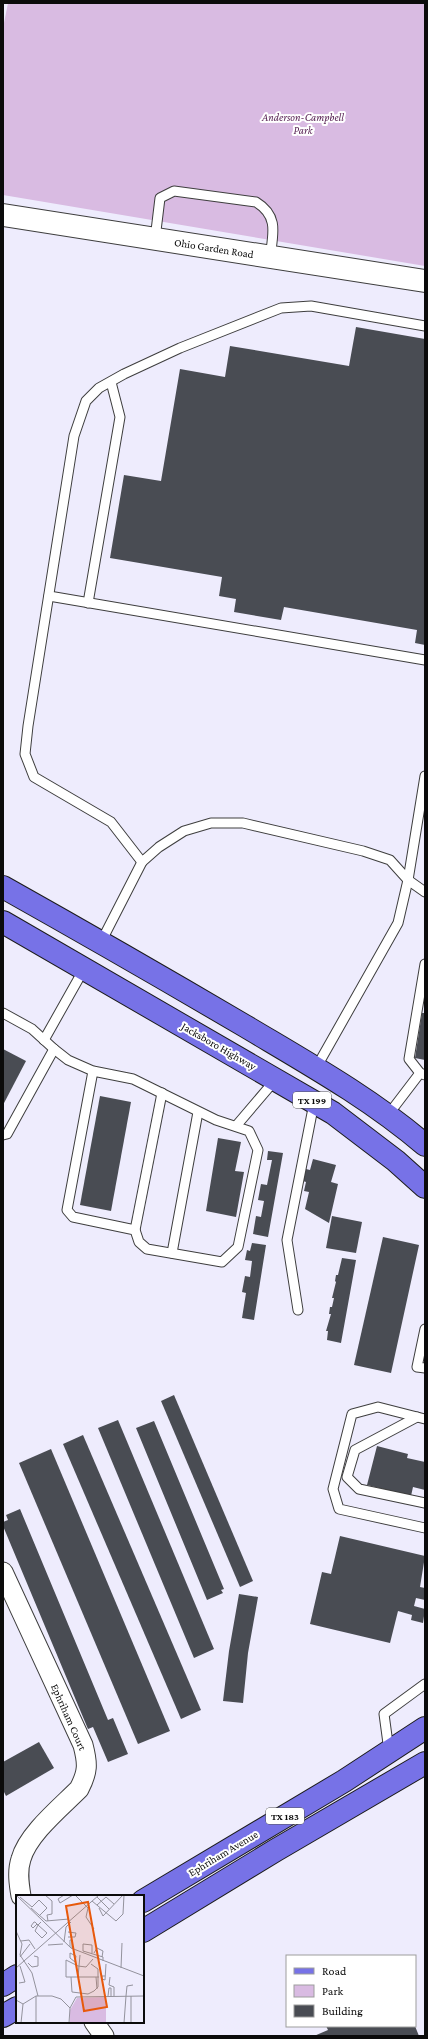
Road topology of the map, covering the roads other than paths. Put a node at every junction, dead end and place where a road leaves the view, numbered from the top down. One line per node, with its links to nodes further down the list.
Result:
1 (3, 215): 2 (street, Ohio Garden Road)
2 (155, 238): 3 (street, Ohio Garden Road); 3 (lane)
3 (270, 257): 4 (street, Ohio Garden Road)
4 (425, 281)
5 (425, 326): 6 (lane)
6 (111, 382): 7 (lane); 8 (lane)
7 (48, 596): 8 (lane); 11 (lane)
8 (88, 603): 9 (lane)
9 (425, 660)
10 (425, 776): 12 (lane)
11 (142, 862): 12 (lane); 16 (lane)
12 (408, 880): 14 (lane); 22 (lane)
13 (3, 888): 16 (main road, TX 199)
14 (425, 892)
15 (3, 922): 18 (main road, Jacksboro Highway / TX 199)
16 (101, 942): 18 (main road); 22 (main road, TX 199)
17 (425, 964): 24 (lane)
18 (84, 969): 20 (lane); 25 (main road, Jacksboro Highway / TX 199)
19 (3, 1013): 20 (lane)
20 (44, 1040): 21 (lane)
21 (54, 1049): 23 (lane); 31 (lane)
22 (316, 1068): 29 (main road, TX 199)
23 (93, 1071): 26 (lane); 34 (lane)
24 (422, 1074): 29 (lane)
25 (276, 1079): 27 (main road, Jacksboro Highway / TX 199); 30 (lane)
26 (162, 1093): 28 (lane); 34 (lane)
27 (314, 1101): 33 (main road, Jacksboro Highway / TX 199); 36 (lane)
28 (198, 1112): 30 (lane); 35 (lane)
29 (388, 1115): 32 (main road, TX 199)
30 (236, 1126): 35 (lane)
31 (3, 1135)
32 (425, 1145)
33 (425, 1187)
34 (135, 1230): 35 (lane)
35 (172, 1253)
36 (298, 1310)
37 (425, 1329): 38 (lane)
38 (425, 1368)
39 (421, 1418): 40 (lane); 41 (lane)
40 (425, 1503)
41 (425, 1528)
42 (3, 1572): 50 (street, Ephriham Court)
43 (425, 1684): 45 (lane)
44 (425, 1728): 45 (main road, Ephriham Avenue / TX 183)
45 (389, 1751): 49 (main road); 51 (main road, Ephriham Avenue / TX 183)
46 (425, 1763): 48 (main road, TX 183)
47 (425, 1774): 48 (lane)
48 (403, 1777): 49 (main road, TX 183)
49 (244, 1869): 52 (main road, TX 183)
50 (21, 1895)
51 (144, 1900)
52 (144, 1930)
53 (16, 1977): 54 (main road)
54 (3, 1985)
55 (16, 2009): 56 (main road)
56 (3, 2016)
57 (95, 2023): 58 (street)
58 (104, 2036)

